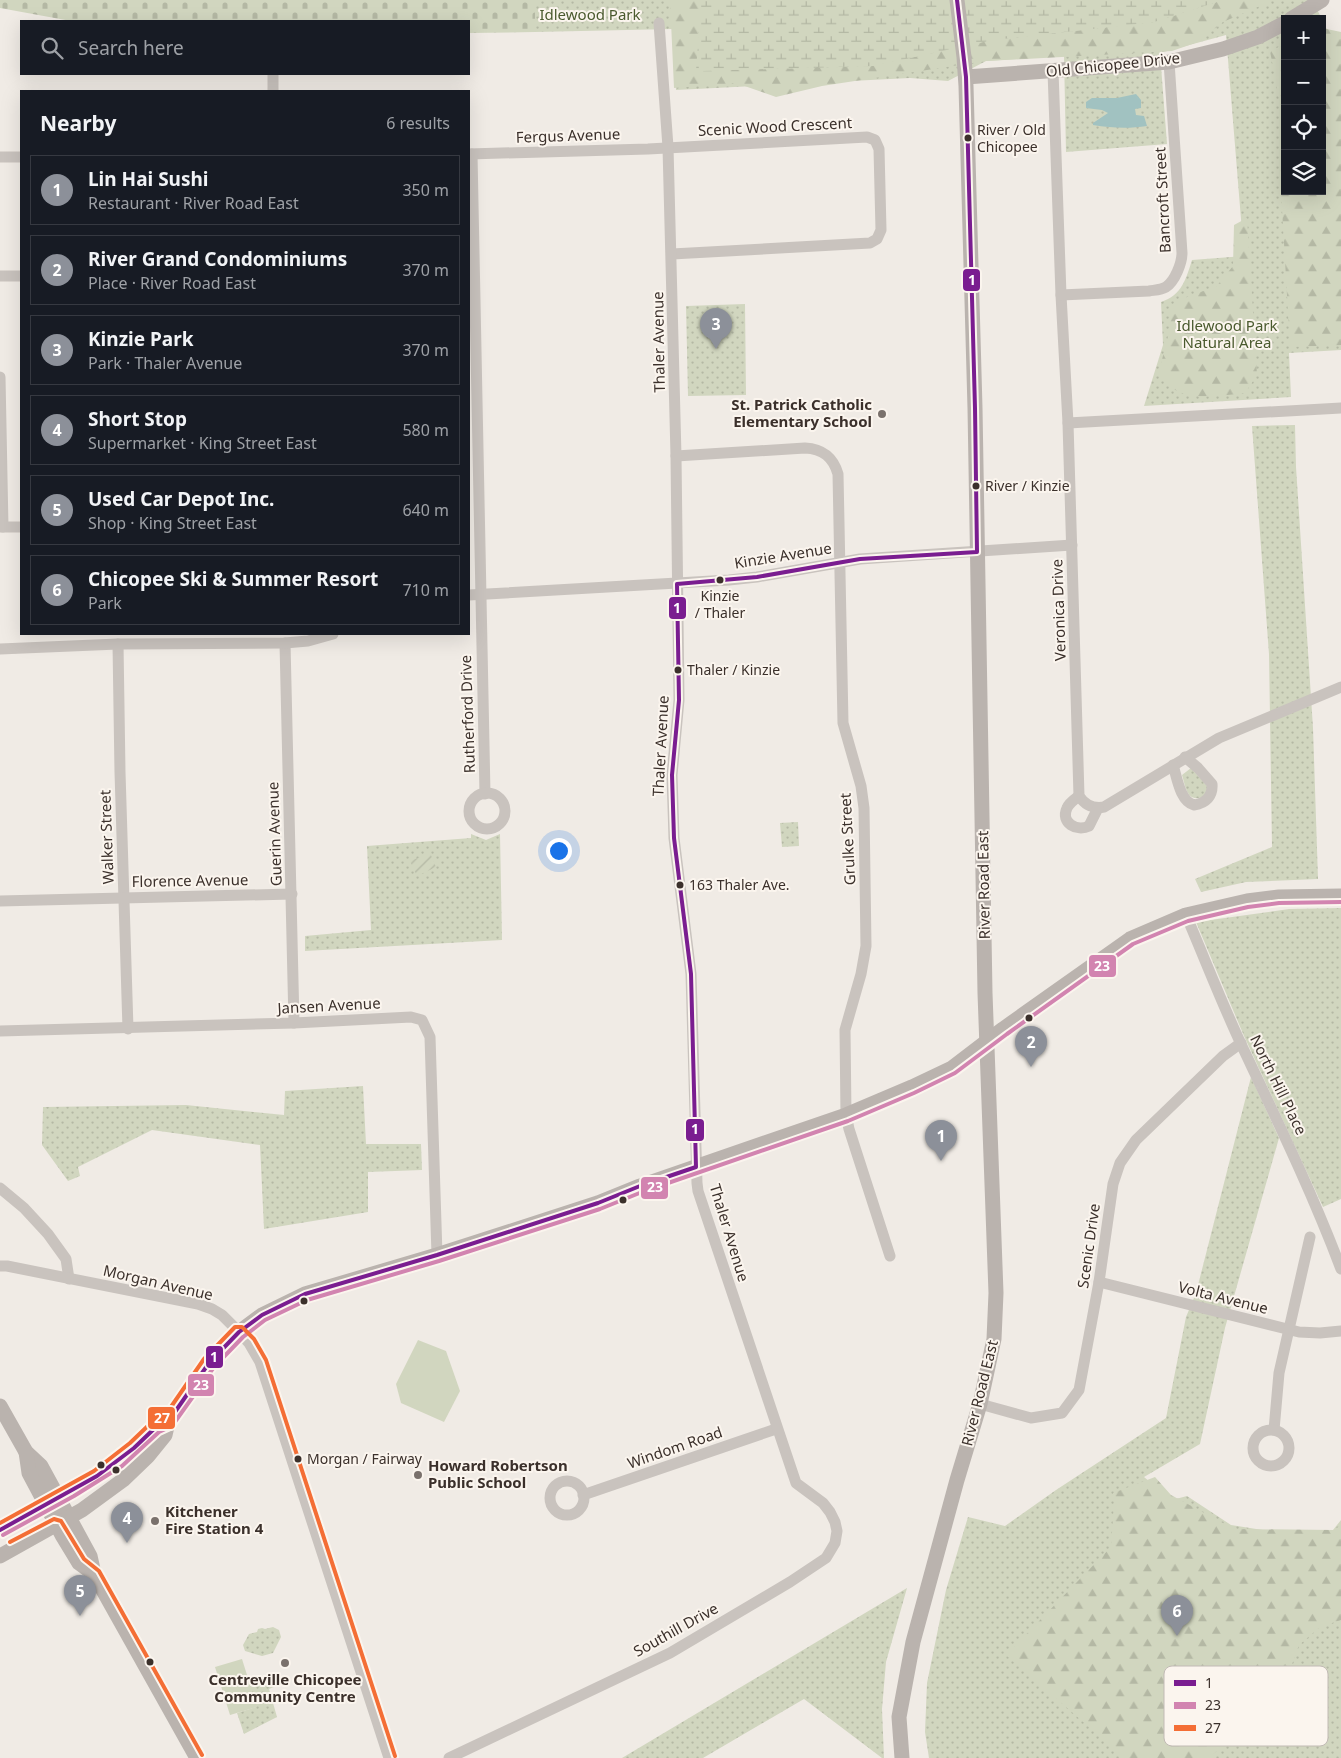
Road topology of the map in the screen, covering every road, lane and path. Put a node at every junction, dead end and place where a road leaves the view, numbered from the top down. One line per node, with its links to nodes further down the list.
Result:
1 (957, 0): 9 (street, River Road East)
2 (1322, 0): 3 (street)
3 (1298, 15)
4 (659, 23): 11 (street, Thaler Avenue)
5 (1281, 24): 6 (street, Old Chicopee Drive)
6 (1169, 62): 7 (street, Old Chicopee Drive); 18 (street, Bancroft Street)
7 (1053, 71): 9 (street, Old Chicopee Drive); 18 (street, Veronica Drive)
8 (273, 75): 10 (street)
9 (966, 76): 26 (street, River Road East)
10 (273, 90)
11 (668, 148): 12 (street, Fergus Avenue); 15 (street, Thaler Avenue); 15 (street, Scenic Wood Crescent)
12 (470, 154): 29 (street, Rutherford Drive)
13 (0, 156): 14 (street)
14 (20, 157)
15 (672, 254): 22 (street, Thaler Avenue)
16 (0, 276): 17 (street)
17 (20, 276)
18 (1061, 295): 21 (street, Veronica Drive)
19 (0, 377): 23 (street)
20 (1341, 408): 21 (street)
21 (1068, 423): 25 (street, Veronica Drive)
22 (676, 456): 27 (street, Grulke Street); 28 (street, Thaler Avenue)
23 (1, 527): 24 (street)
24 (20, 527)
25 (1072, 546): 26 (street, Kinzie Avenue); 39 (street, Veronica Drive)
26 (977, 552): 27 (street, Kinzie Avenue); 49 (street, River Road East)
27 (839, 562): 28 (street, Kinzie Avenue); 51 (street, Grulke Street)
28 (677, 584): 29 (street, Kinzie Avenue); 52 (street, Thaler Avenue)
29 (475, 595): 38 (street, Rutherford Drive)
30 (329, 635): 33 (street)
31 (230, 639): 32 (street); 33 (street)
32 (118, 644): 34 (street); 43 (street, Walker Street)
33 (285, 644): 41 (street, Guerin Avenue)
34 (0, 649)
35 (1341, 686): 36 (street)
36 (1185, 757): 37 (street); 37 (street)
37 (1173, 765): 40 (street)
38 (485, 794)
39 (1079, 796): 40 (street); 40 (street)
40 (1098, 808)
41 (292, 894): 43 (street, Florence Avenue); 46 (street, Guerin Avenue)
42 (1341, 896): 45 (street)
43 (124, 897): 44 (street, Florence Avenue); 47 (street, Walker Street)
44 (0, 901)
45 (1186, 914): 49 (street); 50 (street, North Hill Place)
46 (294, 1023): 47 (street, Jansen Avenue); 55 (street, Jansen Avenue)
47 (128, 1028): 48 (street, Jansen Avenue)
48 (0, 1031)
49 (987, 1040): 51 (street); 64 (street, River Road East)
50 (1241, 1043): 58 (street, North Hill Place); 60 (street, Scenic Drive)
51 (846, 1115): 52 (street); 56 (street, Grulke Street)
52 (696, 1167): 55 (street); 67 (street, Thaler Avenue)
53 (0, 1188): 59 (street)
54 (1310, 1237): 61 (street)
55 (437, 1255): 63 (street)
56 (890, 1256)
57 (0, 1266): 59 (street, Morgan Avenue)
58 (1341, 1269)
59 (69, 1279): 63 (street, Morgan Avenue)
60 (1099, 1282): 61 (street, Volta Avenue); 64 (street, Scenic Drive)
61 (1289, 1330): 62 (street, Volta Avenue); 68 (street)
62 (1341, 1331)
63 (239, 1332): 66 (street); 76 (street, Morgan Avenue)
64 (980, 1404): 78 (street, River Road East)
65 (0, 1406): 71 (street)
66 (168, 1422): 71 (street); 72 (street)
67 (776, 1429): 69 (street, Thaler Avenue); 70 (street, Windom Road)
68 (1274, 1430)
69 (796, 1484): 77 (street, Southill Drive)
70 (583, 1495)
71 (52, 1502): 72 (street); 73 (street)
72 (62, 1521): 74 (street); 75 (street)
73 (0, 1530)
74 (0, 1556)
75 (198, 1758)
76 (389, 1758)
77 (449, 1758)
78 (902, 1758)

